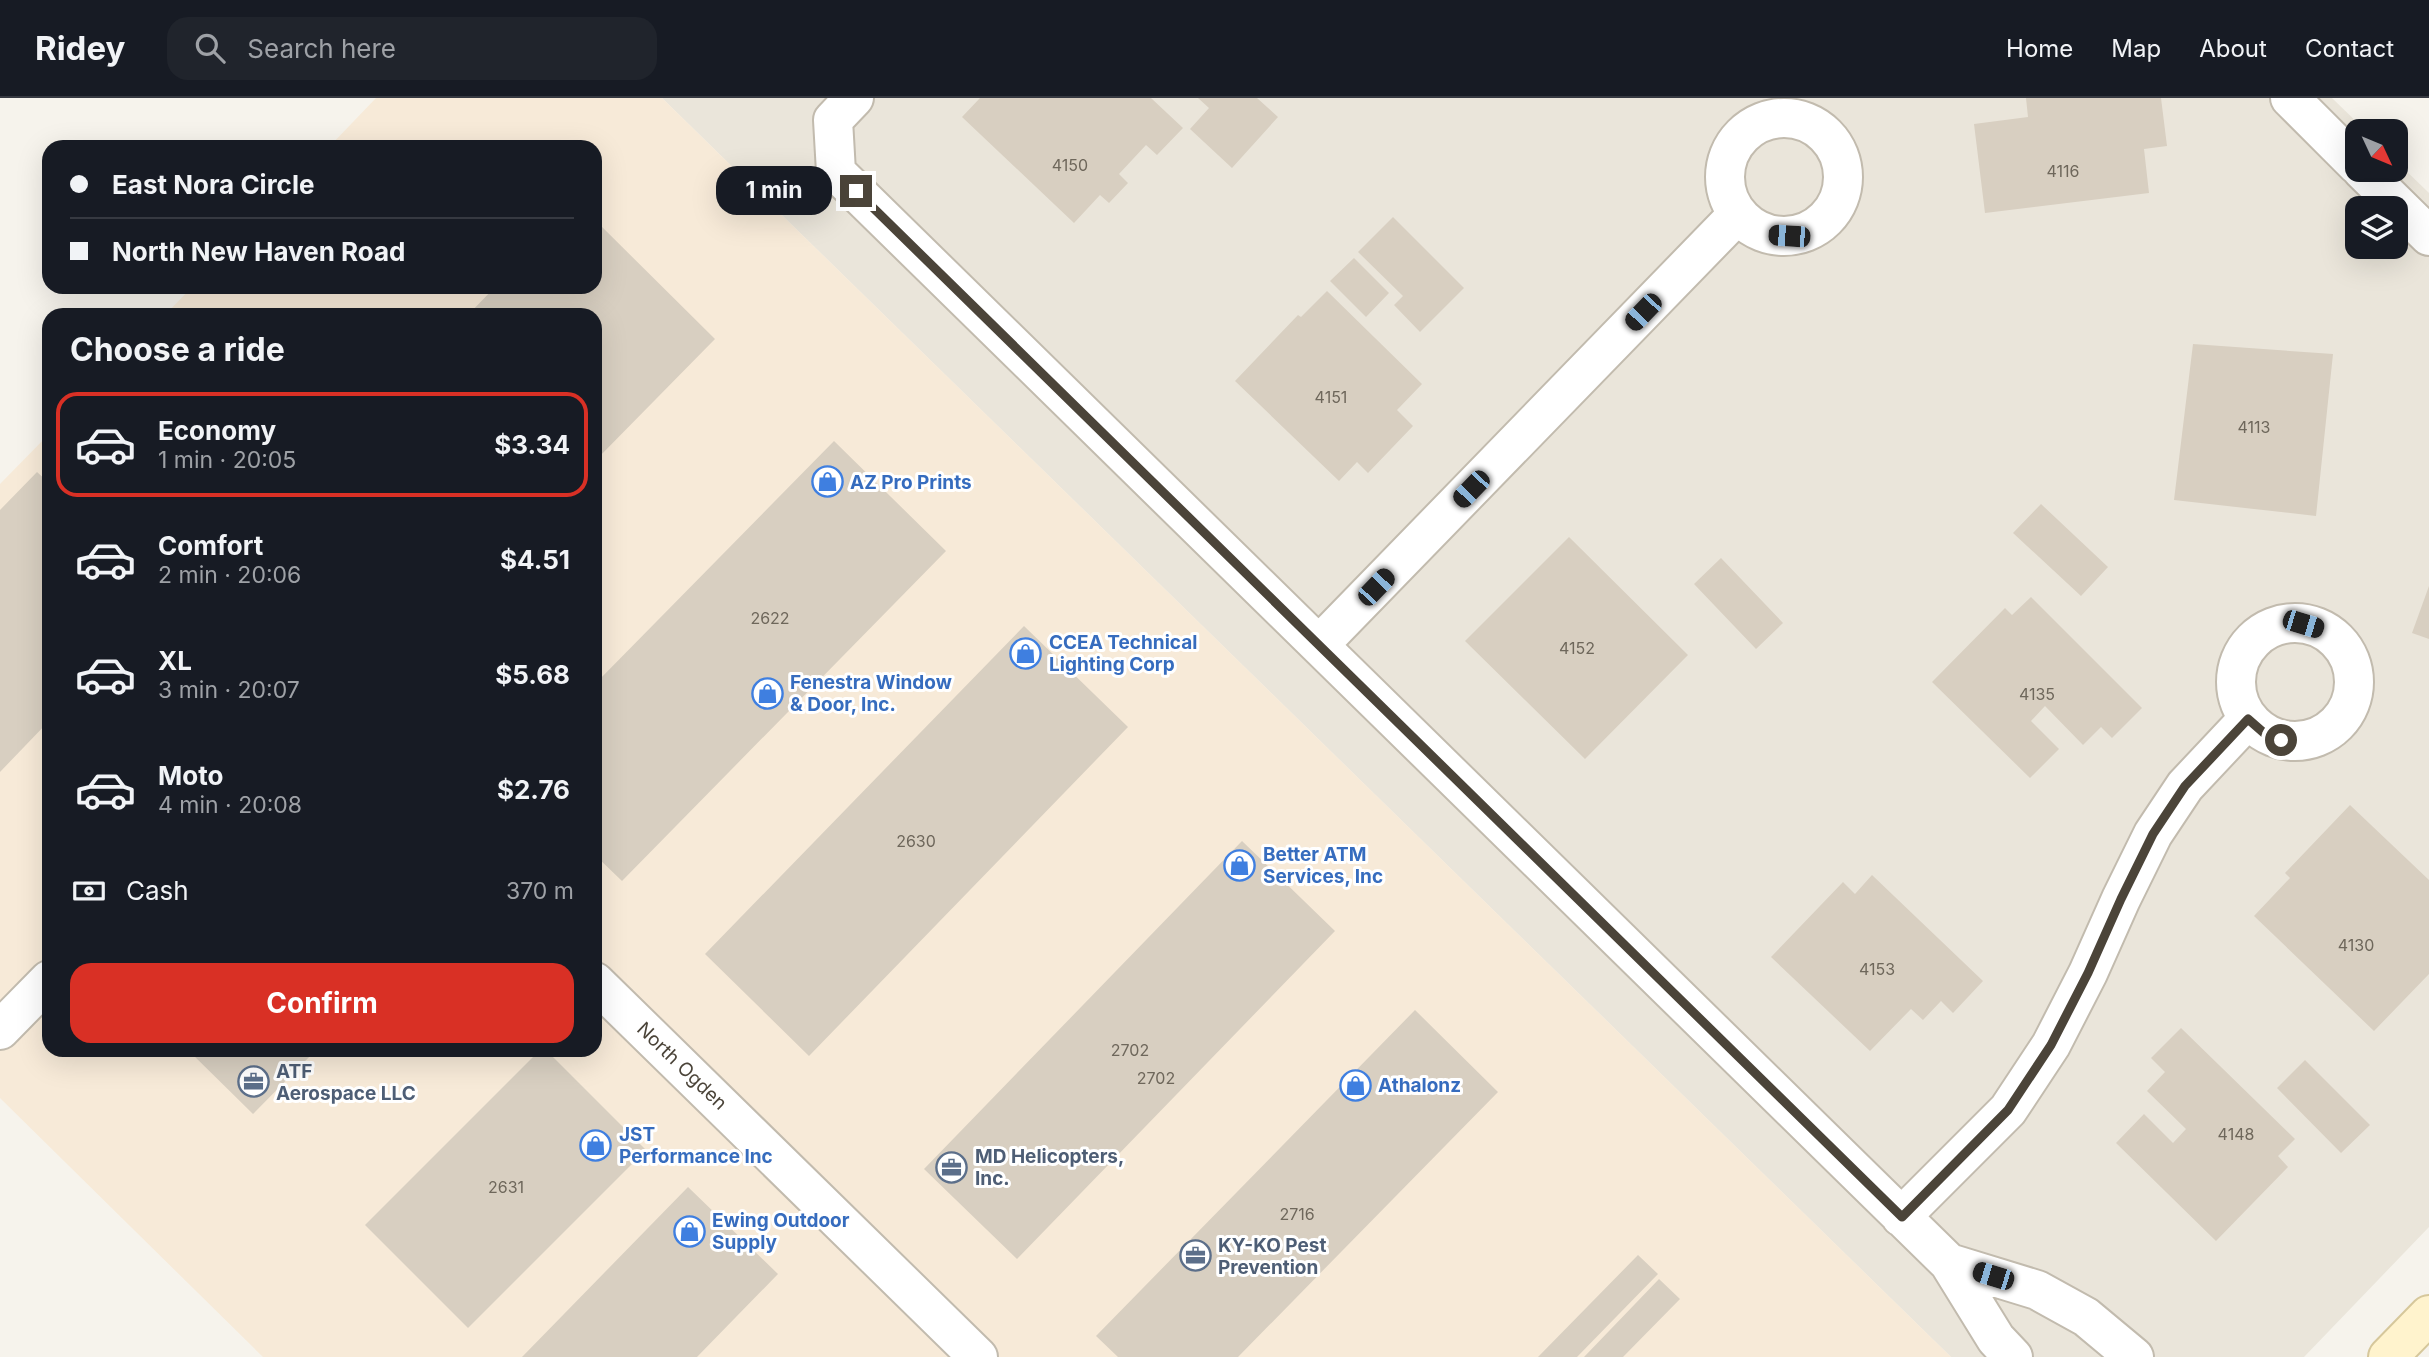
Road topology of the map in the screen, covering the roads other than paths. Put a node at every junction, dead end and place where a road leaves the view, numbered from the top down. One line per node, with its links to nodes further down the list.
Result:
1 (2290, 98): 3 (street)
2 (844, 109): 7 (street)
3 (2345, 153)
4 (2374, 182): 6 (street)
5 (1738, 214): 7 (street)
6 (2429, 236)
7 (1319, 645): 12 (street)
8 (2248, 719): 12 (street)
9 (42, 987): 11 (street)
10 (602, 989): 15 (street, North Ogden)
11 (0, 1030)
12 (1902, 1217): 13 (street)
13 (1949, 1263): 16 (street); 17 (street)
14 (2429, 1315): 18 (main road)
15 (978, 1357)
16 (2013, 1357)
17 (2134, 1357)
18 (2388, 1357)

